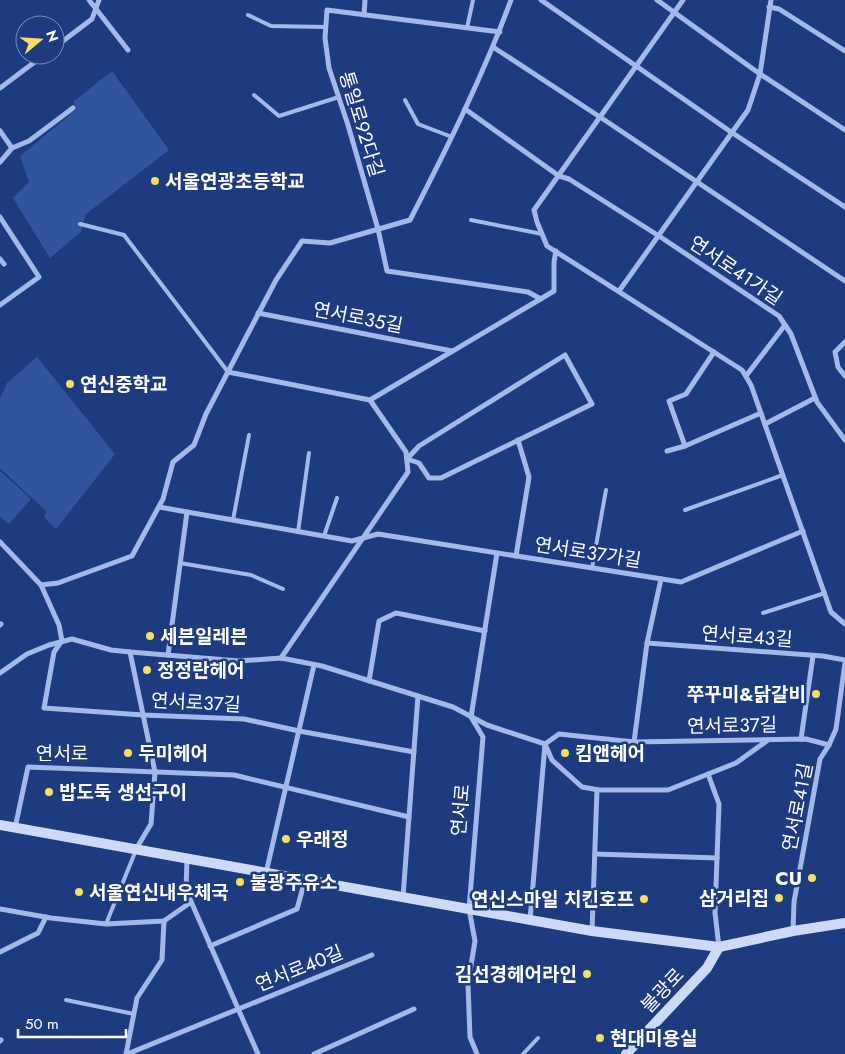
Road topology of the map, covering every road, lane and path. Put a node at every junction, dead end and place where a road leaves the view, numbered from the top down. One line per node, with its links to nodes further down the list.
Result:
1 (89, 0): 11 (street)
2 (99, 0): 11 (street)
3 (365, 0): 13 (street)
4 (473, 0): 16 (lane)
5 (511, 0): 17 (street)
6 (541, 0): 23 (street)
7 (657, 0): 12 (street)
8 (683, 0): 12 (street)
9 (771, 0): 10 (street)
10 (769, 7): 21 (street); 24 (street)
11 (97, 10): 18 (street); 20 (street)
12 (675, 11): 23 (street); 24 (street)
13 (364, 14): 15 (street); 16 (street)
14 (248, 15): 15 (lane)
15 (325, 27): 27 (street, 통일로92다길)
16 (468, 28): 17 (street)
17 (500, 32): 19 (street)
18 (65, 39)
19 (493, 47): 30 (street); 31 (street)
20 (128, 50)
21 (845, 51)
22 (31, 65): 25 (street)
23 (636, 66): 31 (street); 34 (street)
24 (760, 74): 32 (street); 34 (street)
25 (0, 88)
26 (254, 95): 27 (lane)
27 (339, 97): 44 (street, 통일로92다길)
28 (405, 100): 35 (lane)
29 (73, 108): 36 (street)
30 (465, 109): 35 (street); 38 (street)
31 (600, 117): 38 (street); 39 (street)
32 (845, 130)
33 (0, 131): 36 (street)
34 (731, 132): 39 (street); 40 (street)
35 (452, 137): 44 (street)
36 (12, 148): 37 (street)
37 (0, 162)
38 (559, 176): 45 (street); 46 (street, 연서로41가길)
39 (696, 183): 46 (street); 48 (street)
40 (845, 207)
41 (0, 217): 51 (street)
42 (471, 220): 45 (lane)
43 (80, 224): 57 (lane)
44 (378, 229): 50 (street, 통일로92다길); 52 (street)
45 (542, 234): 47 (street)
46 (659, 236): 49 (street); 53 (street, 연서로41가길)
47 (556, 251): 49 (street); 50 (street)
48 (845, 282)
49 (619, 291): 56 (street)
50 (541, 299): 55 (street)
51 (0, 305)
52 (258, 313): 55 (street, 연서로35길); 57 (street)
53 (785, 325): 58 (street); 60 (street, 연서로41가길)
54 (845, 342): 59 (street)
55 (452, 351): 61 (street)
56 (714, 352): 58 (street); 67 (street)
57 (228, 372): 61 (street); 74 (street)
58 (746, 376): 62 (street)
59 (845, 376)
60 (815, 398): 63 (street); 66 (street, 연서로41가길)
61 (370, 400): 70 (street)
62 (761, 414): 63 (street); 67 (street)
63 (765, 424): 71 (street)
64 (249, 435): 77 (lane)
65 (518, 440): 70 (street); 70 (street); 84 (street)
66 (845, 440)
67 (685, 446): 68 (street)
68 (667, 451)
69 (309, 453): 79 (lane)
70 (407, 459): 81 (street)
71 (783, 474): 75 (lane); 78 (street)
72 (606, 490): 86 (lane)
73 (337, 498): 80 (lane)
74 (159, 507): 76 (street); 88 (street)
75 (685, 510)
76 (187, 512): 77 (street); 85 (street)
77 (233, 520): 79 (street, 연서로37가길)
78 (803, 531): 87 (street, 연서로37가길); 90 (street)
79 (298, 532): 80 (street, 연서로37가길)
80 (324, 536): 81 (street, 연서로37가길)
81 (361, 539): 83 (street, 연서로37가길); 99 (street)
82 (0, 542): 88 (street)
83 (497, 553): 84 (street, 연서로37가길); 93 (street)
84 (516, 556): 86 (street, 연서로37가길)
85 (180, 563): 89 (lane); 97 (street)
86 (592, 568): 87 (street, 연서로37가길)
87 (660, 579): 95 (street)
88 (41, 585): 94 (street)
89 (283, 589)
90 (825, 593): 91 (lane); 92 (street)
91 (763, 613)
92 (845, 624)
93 (485, 631): 103 (street); 106 (street)
94 (62, 641): 96 (street); 102 (street); 105 (street, 연서로37길)
95 (647, 643): 98 (street, 연서로43길); 110 (street)
96 (130, 652): 97 (street); 105 (street)
97 (168, 655): 99 (street)
98 (813, 656): 100 (street, 연서로43길); 108 (street)
99 (281, 658): 101 (street)
100 (845, 661): 112 (street, 연서로41길)
101 (314, 665): 103 (street); 107 (street)
102 (0, 673)
103 (369, 681): 104 (street)
104 (418, 696): 106 (street); 113 (street)
105 (143, 715): 107 (street, 연서로37길); 114 (street)
106 (471, 717): 111 (street); 130 (street, 연서로)
107 (299, 731): 113 (street, 연서로37길); 116 (street)
108 (801, 739): 109 (street, 연서로37길); 112 (street, 연서로37길)
109 (768, 740): 110 (street, 연서로37길); 115 (street)
110 (634, 742): 111 (street, 연서로37길)
111 (545, 744): 117 (street); 132 (street)
112 (829, 745): 137 (street, 연서로41길)
113 (414, 752): 118 (street)
114 (155, 772): 116 (street, 연서로); 120 (street, 연서로); 121 (street)
115 (708, 774): 117 (street); 123 (street)
116 (286, 788): 118 (street, 연서로); 125 (street)
117 (597, 790): 122 (street)
118 (409, 817): 127 (street)
119 (0, 826): 120 (main road)
120 (15, 828): 121 (main road)
121 (136, 850): 124 (main road); 135 (lane)
122 (595, 854): 123 (street); 136 (street)
123 (717, 858): 139 (street)
124 (187, 859): 125 (main road); 128 (street, 연서로40길)
125 (266, 873): 126 (main road)
126 (304, 880): 127 (main road); 138 (street)
127 (403, 897): 130 (main road)
128 (191, 902): 133 (street); 138 (street, 연서로40길)
129 (0, 909): 131 (street)
130 (469, 909): 132 (main road); 150 (street, 연서로)
131 (46, 917): 135 (street); 140 (street)
132 (530, 920): 136 (main road)
133 (164, 921): 135 (street); 145 (street, 연서로40길)
134 (845, 923): 137 (main road)
135 (106, 924)
136 (592, 931): 139 (main road)
137 (793, 931): 139 (main road)
138 (210, 946): 144 (street, 연서로40길)
139 (719, 947): 152 (main road, 불광로)
140 (0, 952)
141 (372, 955): 144 (street, 연서로40길)
142 (66, 1000): 145 (lane)
143 (414, 1009): 149 (street)
144 (238, 1010): 147 (street, 연서로40길); 148 (street, 연서로40길)
145 (134, 1014): 147 (street, 연서로40길)
146 (538, 1038): 151 (lane)
147 (127, 1054)
148 (258, 1054)
149 (314, 1054)
150 (476, 1054)
151 (523, 1054)
152 (626, 1054)

